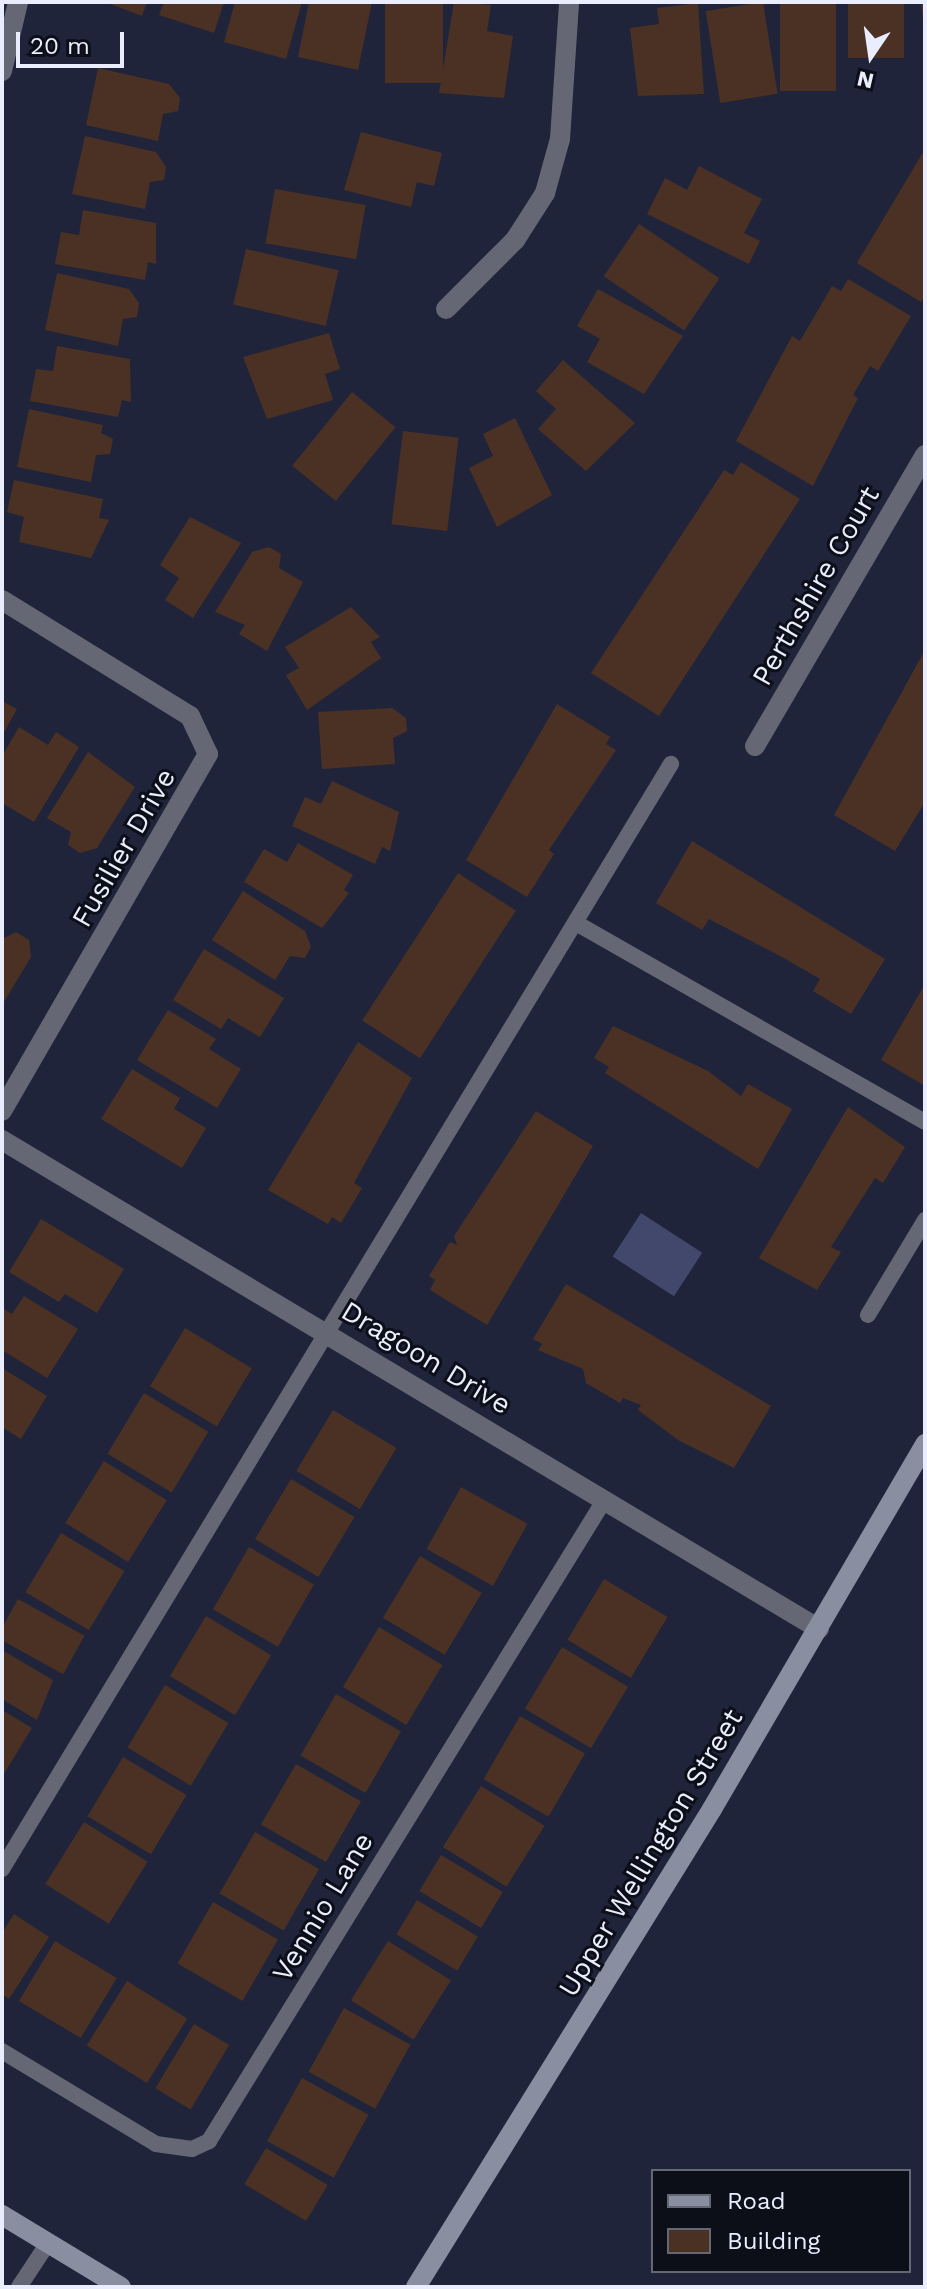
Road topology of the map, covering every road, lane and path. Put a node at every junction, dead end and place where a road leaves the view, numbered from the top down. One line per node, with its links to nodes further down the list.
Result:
1 (18, 2): 3 (street)
2 (569, 2): 4 (street)
3 (2, 71)
4 (446, 309)
5 (925, 455): 7 (street, Perthshire Court)
6 (2, 600): 10 (street, Fusilier Drive)
7 (755, 746)
8 (671, 764): 9 (lane)
9 (576, 923): 11 (lane); 15 (lane)
10 (2, 1111)
11 (925, 1122)
12 (2, 1140): 15 (street, Dragoon Drive)
13 (925, 1220): 14 (lane)
14 (868, 1315)
15 (331, 1333): 17 (street, Dragoon Drive); 19 (lane)
16 (925, 1444): 18 (main road, Upper Wellington Street)
17 (605, 1499): 18 (street, Dragoon Drive); 20 (lane, Vennio Lane)
18 (819, 1629): 25 (main road, Upper Wellington Street)
19 (2, 1869)
20 (2, 2051)
21 (2, 2215): 22 (main road)
22 (48, 2243): 23 (lane); 24 (main road)
23 (19, 2287)
24 (121, 2287)
25 (416, 2287)

